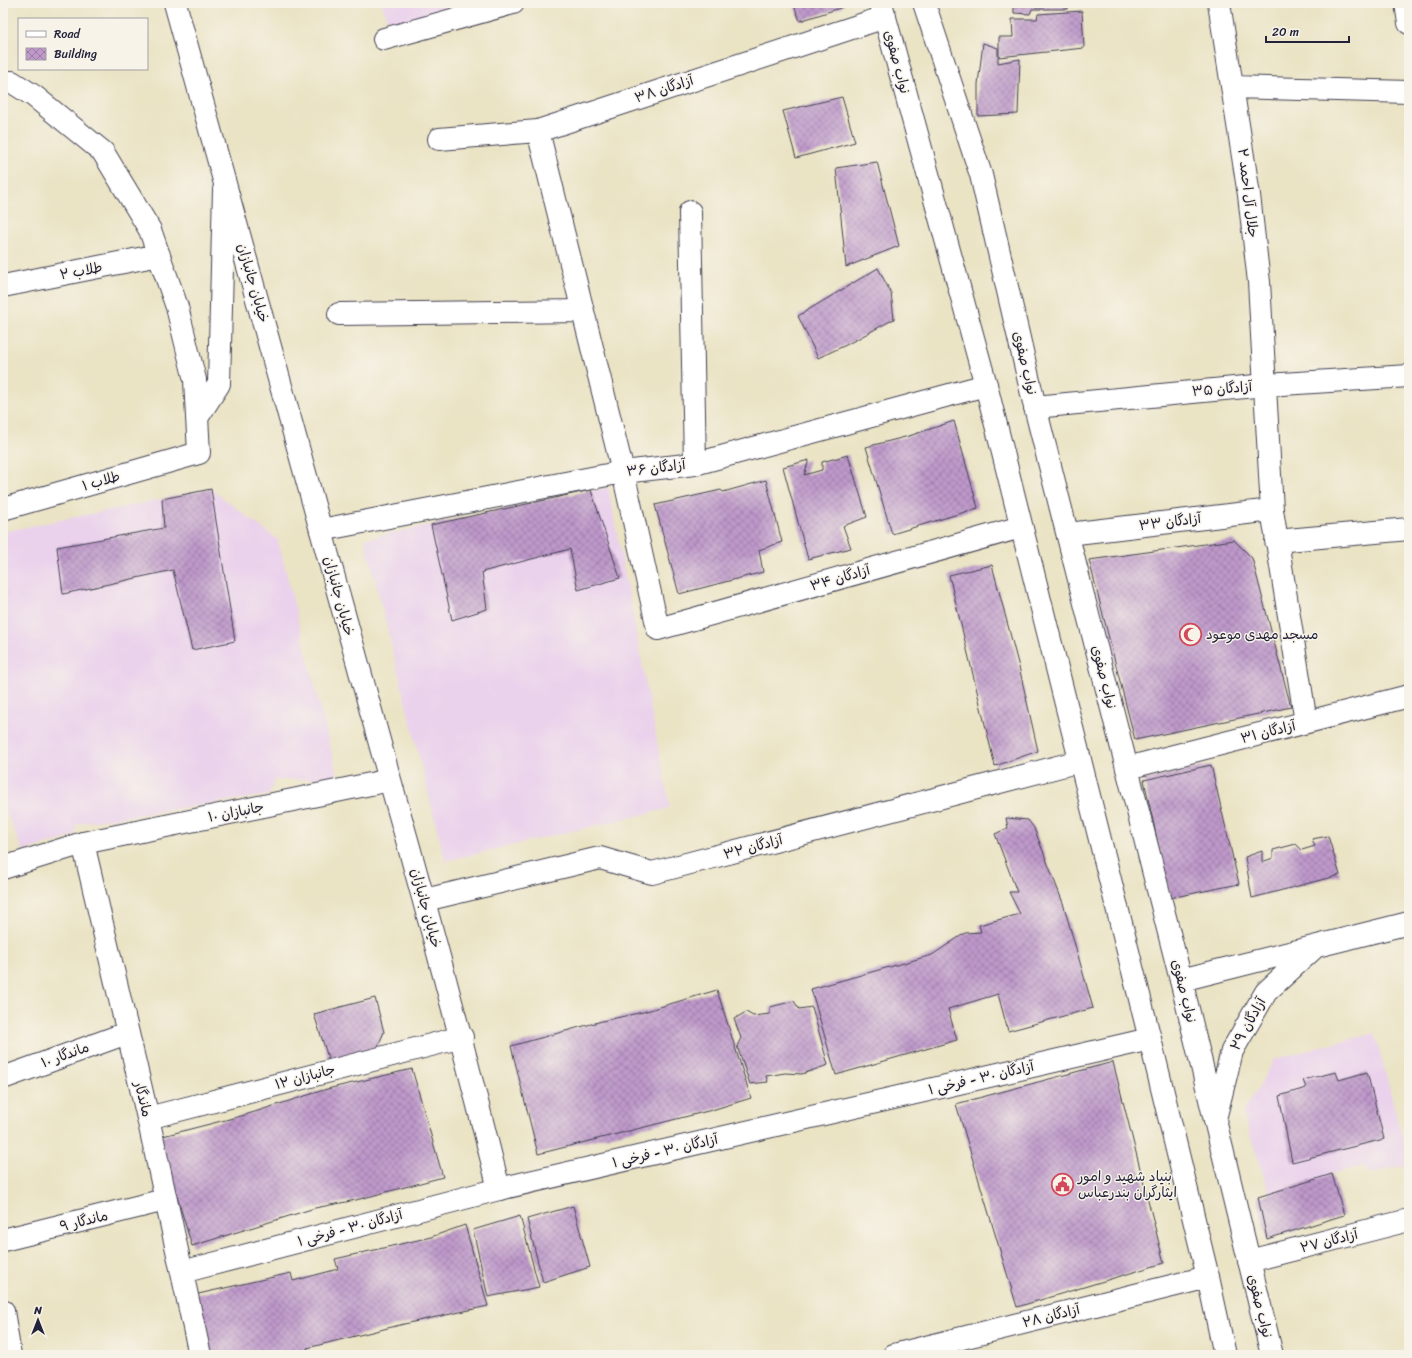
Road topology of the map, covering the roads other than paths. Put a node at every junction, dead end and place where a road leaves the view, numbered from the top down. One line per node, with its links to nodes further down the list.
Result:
1 (175, 3): 14 (street, خیابان جانبازان)
2 (513, 3): 8 (street)
3 (924, 3): 23 (street, نواب صفوی)
4 (1219, 3): 10 (street, جلال آل احمد ۲)
5 (1406, 3): 7 (street)
6 (883, 10): 12 (street, آزادگان ۳۸); 21 (street, نواب صفوی)
7 (1409, 23)
8 (384, 39)
9 (3, 82): 16 (street)
10 (1233, 87): 11 (street); 22 (street, جلال آل احمد ۲)
11 (1409, 92)
12 (538, 131): 13 (street, آزادگان ۳۸); 18 (street)
13 (439, 139)
14 (224, 183): 24 (street); 31 (street, خیابان جانبازان)
15 (690, 212): 25 (street)
16 (159, 255): 17 (street, طلاب ۲); 24 (street)
17 (3, 286)
18 (583, 311): 19 (street); 26 (street)
19 (338, 314)
20 (1409, 376): 22 (street, آزادگان ۳۵)
21 (986, 385): 25 (street, آزادگان ۳۶); 29 (street, نواب صفوی)
22 (1266, 385): 23 (street, آزادگان ۳۵); 28 (street, جلال آل احمد ۲)
23 (1035, 407): 32 (street, نواب صفوی)
24 (197, 418): 27 (street, طلاب ۱)
25 (695, 464): 26 (street, آزادگان ۳۶)
26 (623, 472): 29 (street, آزادگان ۳۴); 31 (street, آزادگان ۳۶)
27 (3, 509)
28 (1272, 510): 32 (street, آزادگان ۳۳); 33 (street, جلال آل احمد ۲)
29 (1022, 527): 36 (street, نواب صفوی)
30 (1409, 529): 33 (street)
31 (320, 530): 38 (street, خیابان جانبازان)
32 (1068, 534): 37 (street, نواب صفوی)
33 (1276, 541): 35 (street, جلال آل احمد ۲)
34 (1409, 696): 35 (street, آزادگان ۳۱)
35 (1306, 722): 37 (street, آزادگان ۳۱)
36 (1080, 761): 41 (street, آزادگان ۳۲); 47 (street, نواب صفوی)
37 (1127, 768): 44 (street, نواب صفوی)
38 (390, 780): 39 (street, جانبازان ۱۰); 41 (street, خیابان جانبازان)
39 (82, 843): 40 (street, جانبازان ۱۰); 45 (street, ماندگار)
40 (3, 868)
41 (425, 900): 46 (street, خیابان جانبازان)
42 (1409, 923): 43 (street, آزادگان ۲۹)
43 (1314, 948): 44 (street, آزادگان ۲۹); 50 (street, آزادگان ۲۹)
44 (1181, 980): 50 (street, نواب صفوی)
45 (127, 1033): 48 (street, ماندگار ۱۰); 49 (street, ماندگار)
46 (462, 1037): 49 (street, جانبازان ۱۲); 51 (street, خیابان جانبازان)
47 (1150, 1039): 51 (street, آزادگان ۳۰ - فرخی ۱); 57 (street, نواب صفوی)
48 (3, 1078)
49 (148, 1118): 52 (street, ماندگار)
50 (1215, 1119): 55 (street, نواب صفوی)
51 (499, 1189): 56 (street, آزادگان ۳۰ - فرخی ۱)
52 (165, 1200): 54 (street, ماندگار ۹); 56 (street, ماندگار)
53 (1409, 1220): 55 (street, آزادگان ۲۷)
54 (3, 1240)
55 (1249, 1261): 63 (street, نواب صفوی)
56 (182, 1272): 60 (street, ماندگار)
57 (1208, 1277): 61 (street, آزادگان ۲۸); 62 (street, نواب صفوی)
58 (3, 1311): 59 (street)
59 (7, 1345)
60 (200, 1355)
61 (894, 1355)
62 (1225, 1355)
63 (1272, 1355)

